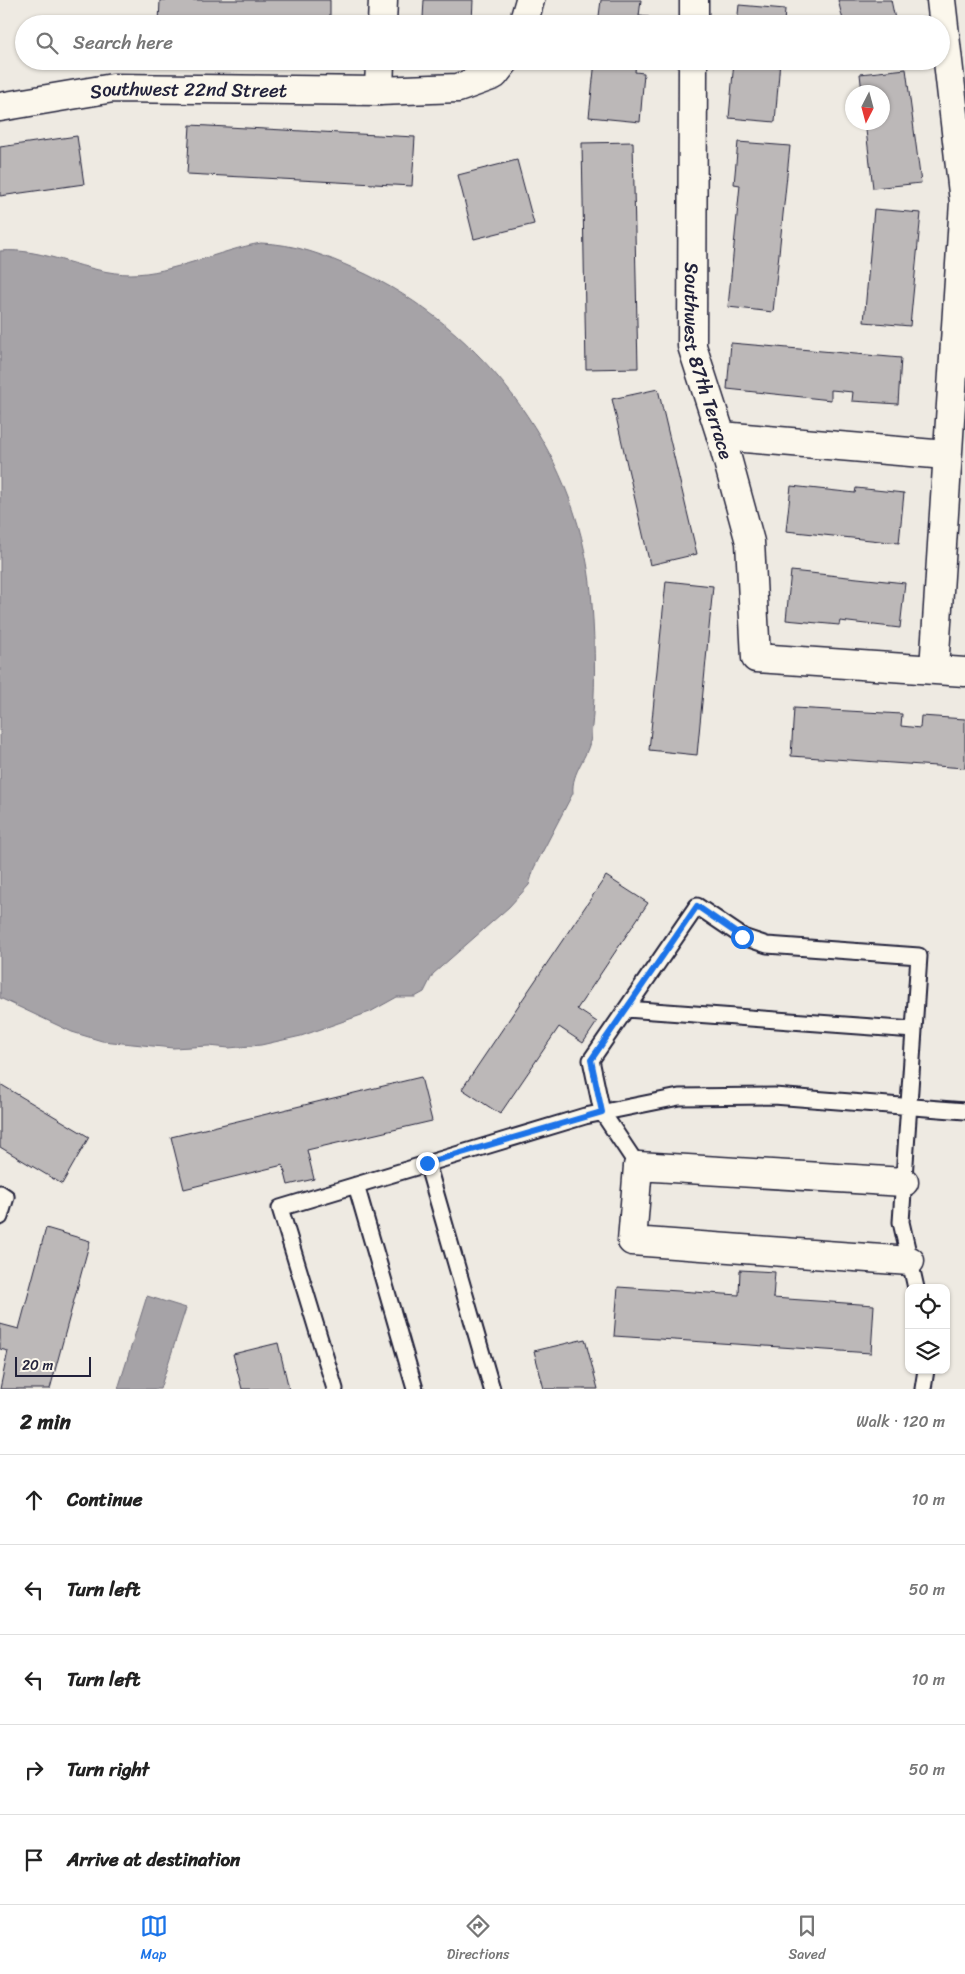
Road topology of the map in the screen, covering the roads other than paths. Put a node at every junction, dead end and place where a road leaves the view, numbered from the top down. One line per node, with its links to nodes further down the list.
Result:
1 (382, 0): 5 (street)
2 (530, 0): 6 (street)
3 (694, 0): 7 (street)
4 (941, 0): 8 (street)
5 (382, 15)
6 (526, 15)
7 (694, 15)
8 (943, 15)
9 (380, 70): 13 (street)
10 (498, 70): 13 (street, Southwest 22nd Street)
11 (693, 70): 15 (street, Southwest 87th Terrace)
12 (949, 70): 16 (street)
13 (379, 91): 14 (street, Southwest 22nd Street)
14 (0, 108)
15 (721, 436): 16 (street); 17 (street, Southwest 87th Terrace)
16 (946, 455): 17 (street)
17 (934, 669): 18 (street)
18 (965, 672)
19 (626, 1009): 20 (lane); 20 (lane); 23 (lane)
20 (914, 1030): 21 (lane)
21 (909, 1107): 22 (lane); 23 (lane); 26 (lane)
22 (965, 1111)
23 (602, 1112): 24 (lane); 25 (lane)
24 (427, 1163): 27 (lane); 35 (lane)
25 (638, 1166): 26 (street); 30 (street)
26 (904, 1182): 30 (lane)
27 (356, 1185): 33 (lane); 34 (lane)
28 (0, 1193): 29 (lane)
29 (0, 1217)
30 (910, 1261): 31 (lane)
31 (915, 1284)
32 (925, 1374): 36 (lane)
33 (335, 1389)
34 (415, 1389)
35 (492, 1389)
36 (923, 1389)

